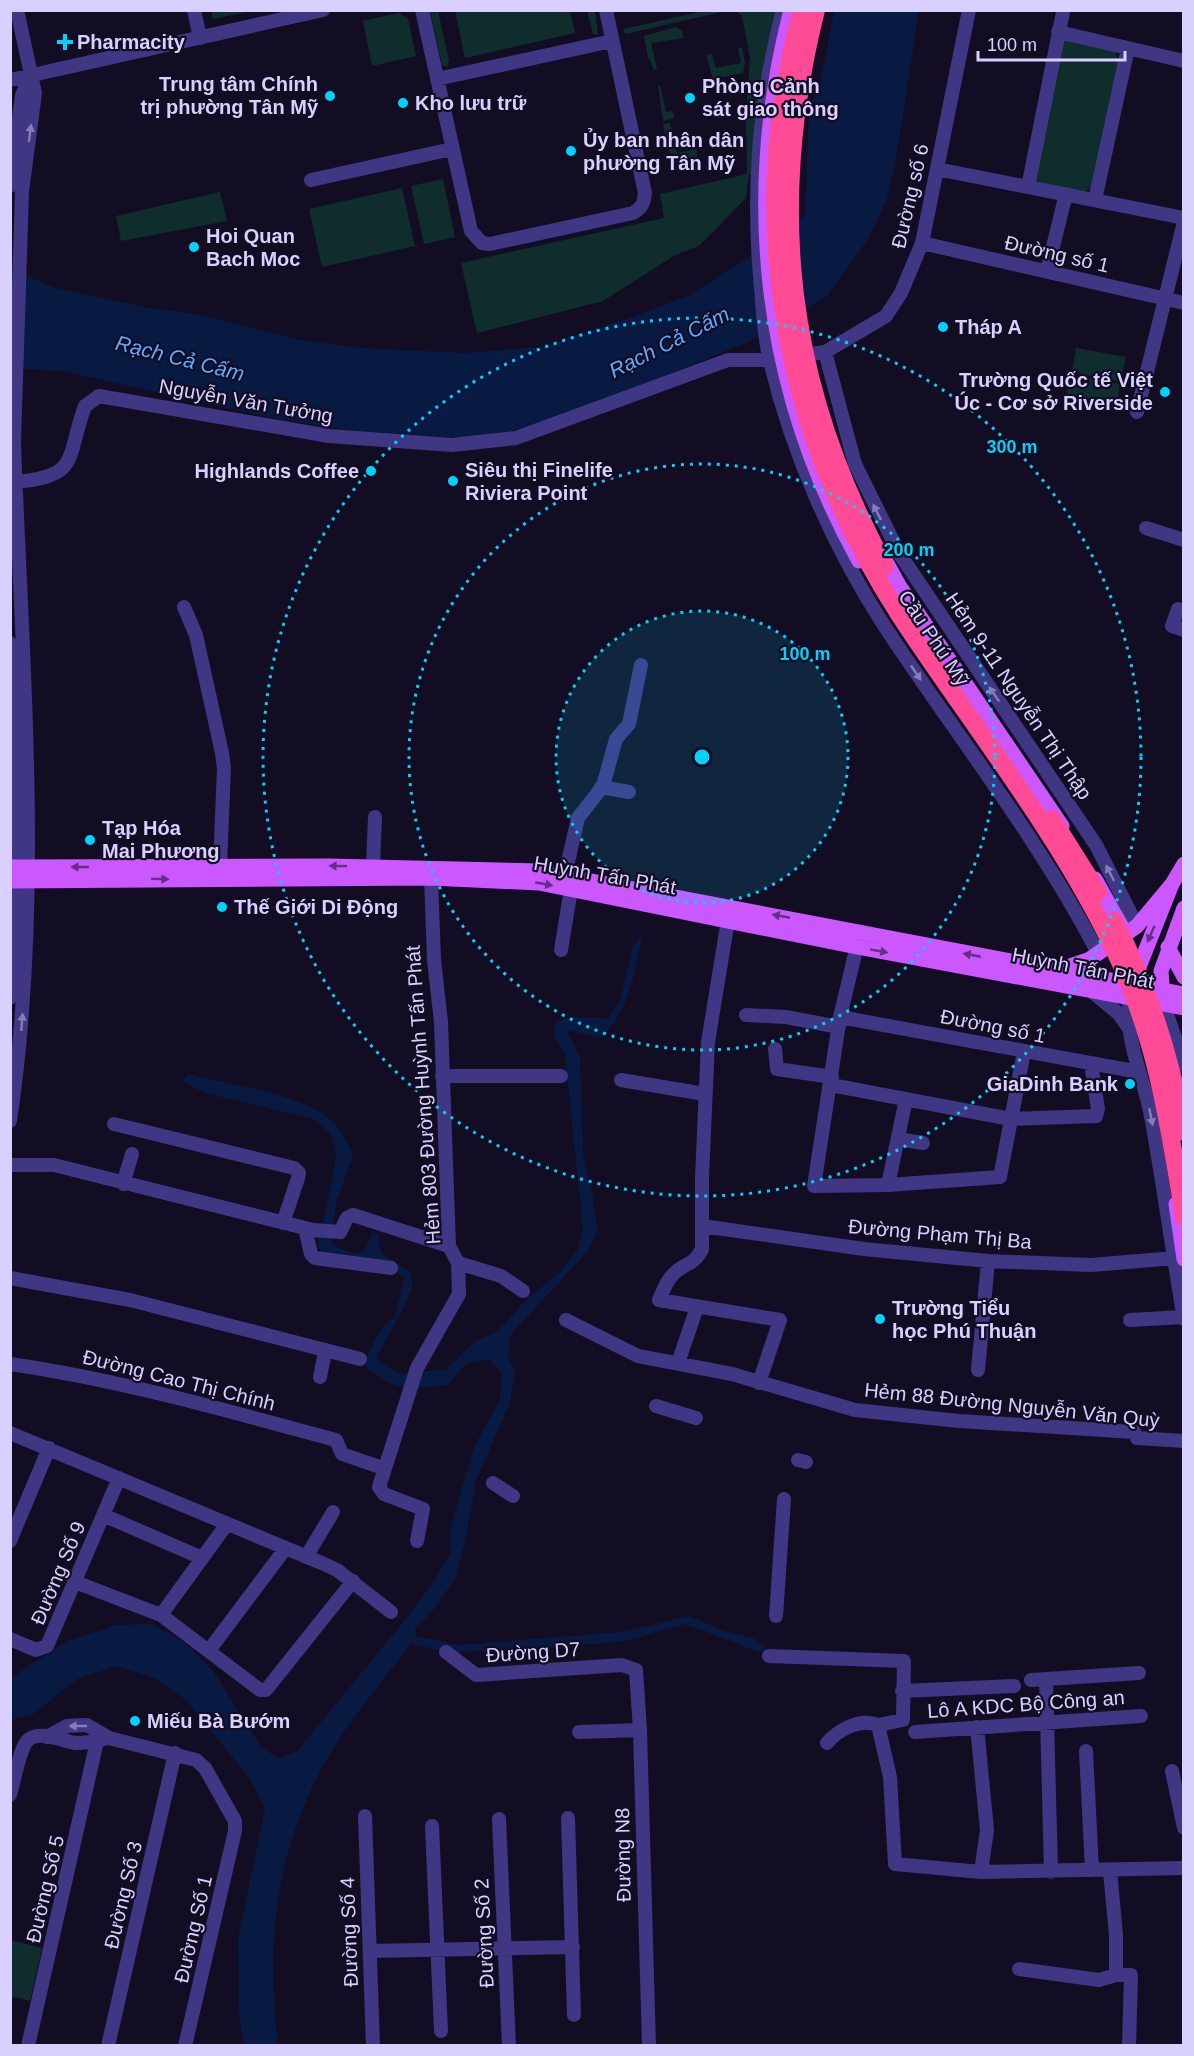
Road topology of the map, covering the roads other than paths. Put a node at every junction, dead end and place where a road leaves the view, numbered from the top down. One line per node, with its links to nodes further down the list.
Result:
1 (17, 10): 18 (street)
2 (194, 10): 14 (street)
3 (422, 10): 19 (street)
4 (606, 10): 15 (street)
5 (783, 10): 34 (street)
6 (791, 10): 105 (main road, Cầu Phú Mỹ, bridge)
7 (802, 10): 100 (highway, Cầu Phú Mỹ, bridge)
8 (816, 10): 93 (highway, Cầu Phú Mỹ, bridge)
9 (822, 10): 89 (main road, Cầu Phú Mỹ, bridge)
10 (969, 10): 22 (street, Đường số 6)
11 (315, 11): 14 (street)
12 (1063, 12): 13 (street)
13 (1058, 32): 16 (street); 24 (street)
14 (200, 38): 18 (street)
15 (612, 41): 19 (street); 21 (street)
16 (1128, 48): 17 (street); 27 (street)
17 (1184, 61)
18 (31, 75): 20 (street); 25 (street)
19 (437, 78): 21 (street)
20 (10, 80)
21 (452, 149): 23 (street)
22 (938, 169): 24 (street); 29 (street, Đường số 6)
23 (311, 180)
24 (1028, 187): 26 (street)
25 (16, 188): 36 (street)
26 (1066, 194): 27 (street); 30 (street)
27 (1095, 200): 28 (street)
28 (1184, 220): 31 (street)
29 (922, 243): 30 (street, Đường số 1); 33 (street, Đường số 6)
30 (1047, 271): 31 (street, Đường số 1)
31 (1167, 299): 32 (street, Đường số 1); 35 (street)
32 (1184, 303)
33 (825, 352): 34 (street, Nguyễn Văn Tưởng); 60 (street, Hẻm 9-11 Nguyễn Thị Thập, one-way to 33)
34 (764, 361): 36 (street, Nguyễn Văn Tưởng); 64 (street, one-way to 64)
35 (1137, 412)
36 (15, 482): 37 (street)
37 (13, 501): 38 (street)
38 (14, 516): 53 (street)
39 (1146, 528): 40 (street)
40 (1184, 540)
41 (184, 608): 52 (street)
42 (1178, 609): 43 (street)
43 (1184, 630)
44 (10, 643): 46 (street)
45 (640, 665): 47 (street)
46 (11, 676): 53 (street)
47 (601, 787): 48 (street); 55 (street)
48 (629, 792)
49 (375, 817): 51 (street)
50 (1183, 865): 56 (main road)
51 (374, 866): 52 (main road, Huỳnh Tấn Phát, one-way to 52); 54 (main road, Huỳnh Tấn Phát)
52 (222, 873): 53 (main road, Huỳnh Tấn Phát); 54 (main road, Huỳnh Tấn Phát)
53 (19, 874): 70 (street); 91 (street, one-way to 53)
54 (423, 875): 55 (main road, Huỳnh Tấn Phát); 83 (street, Hẻm 803 Đường Huỳnh Tấn Phát)
55 (568, 882): 57 (main road, Huỳnh Tấn Phát); 63 (street)
56 (1172, 884): 60 (main road); 68 (main road, one-way to 68)
57 (702, 908): 59 (main road, Huỳnh Tấn Phát); 61 (main road, Huỳnh Tấn Phát, one-way to 57)
58 (1184, 908): 62 (main road)
59 (728, 920): 61 (main road, Huỳnh Tấn Phát); 87 (street)
60 (1137, 926): 64 (main road)
61 (859, 940): 65 (main road, Huỳnh Tấn Phát); 75 (street)
62 (1168, 948): 66 (main road); 71 (main road)
63 (561, 950)
64 (1098, 953): 65 (main road)
65 (1053, 977): 67 (main road, Huỳnh Tấn Phát); 68 (main road, Huỳnh Tấn Phát)
66 (1184, 977)
67 (1090, 990): 68 (main road, Huỳnh Tấn Phát); 76 (street)
68 (1131, 992): 71 (main road, Huỳnh Tấn Phát); 76 (street)
69 (1184, 994): 71 (main road, Huỳnh Tấn Phát)
70 (10, 998)
71 (1163, 998): 72 (main road, Huỳnh Tấn Phát); 77 (street)
72 (1184, 1008)
73 (746, 1015): 75 (street, Đường số 1)
74 (1184, 1017): 77 (street)
75 (839, 1022): 79 (street, Đường số 1); 86 (street)
76 (1128, 1027): 82 (street)
77 (1175, 1030): 81 (street)
78 (775, 1049): 86 (street)
79 (1024, 1052): 80 (street, Đường số 1); 90 (street)
80 (1091, 1065): 82 (street, Đường số 1); 90 (street)
81 (1184, 1065)
82 (1139, 1072): 105 (street, one-way to 105)
83 (442, 1076): 84 (street); 104 (street, Hẻm 803 Đường Huỳnh Tấn Phát)
84 (561, 1076)
85 (621, 1080): 87 (street)
86 (832, 1081): 88 (street); 99 (street)
87 (705, 1094): 102 (street)
88 (906, 1099): 90 (street); 94 (street)
89 (1184, 1110)
90 (1011, 1119): 99 (street)
91 (10, 1121)
92 (114, 1124): 101 (street)
93 (1184, 1132)
94 (898, 1138): 95 (street); 99 (street)
95 (923, 1143)
96 (132, 1154): 98 (street)
97 (10, 1165): 98 (street)
98 (123, 1184): 101 (street)
99 (888, 1185)
100 (1184, 1216)
101 (283, 1222): 103 (street)
102 (702, 1226): 106 (street, Đường Phạm Thị Ba); 111 (street)
103 (309, 1229): 104 (street); 108 (street)
104 (449, 1246): 107 (street, Hẻm 803 Đường Huỳnh Tấn Phát)
105 (1179, 1258): 106 (street, Đường Phạm Thị Ba); 112 (street)
106 (988, 1261): 119 (street)
107 (458, 1263): 110 (street); 127 (street, Hẻm 803 Đường Huỳnh Tấn Phát)
108 (391, 1268)
109 (10, 1278): 115 (street)
110 (523, 1291)
111 (697, 1307): 117 (street); 121 (street)
112 (1183, 1318): 114 (street)
113 (566, 1320): 117 (street, Hẻm 88 Đường Nguyễn Văn Quỳ)
114 (1130, 1320)
115 (325, 1352): 116 (street); 120 (street)
116 (360, 1359)
117 (678, 1363): 121 (street, Hẻm 88 Đường Nguyễn Văn Quỳ)
118 (10, 1364): 127 (street, Đường Cao Thị Chính)
119 (978, 1370)
120 (320, 1377)
121 (759, 1383): 125 (street, Hẻm 88 Đường Nguyễn Văn Quỳ)
122 (656, 1407): 123 (street)
123 (696, 1418)
124 (10, 1433): 126 (street)
125 (1184, 1441)
126 (48, 1448): 128 (street); 135 (street)
127 (383, 1468): 136 (street)
128 (118, 1478): 133 (street, Đường Số 9); 134 (street)
129 (493, 1483): 130 (street)
130 (513, 1496)
131 (784, 1499): 144 (street)
132 (333, 1512): 138 (street)
133 (103, 1515): 139 (street); 141 (street, Đường Số 9)
134 (227, 1524): 137 (street); 139 (street)
135 (10, 1541)
136 (417, 1541)
137 (285, 1549): 138 (street); 146 (street)
138 (306, 1557): 140 (street)
139 (202, 1558): 143 (street)
140 (352, 1581): 142 (street); 146 (street)
141 (75, 1582): 143 (street); 145 (street, Đường Số 9)
142 (391, 1612)
143 (161, 1615): 146 (street)
144 (776, 1616)
145 (10, 1639)
146 (210, 1649)
147 (446, 1652): 149 (street, Đường D7)
148 (769, 1656): 154 (street)
149 (631, 1666): 159 (street, Đường N8)
150 (1139, 1673): 151 (street)
151 (1046, 1679): 152 (street); 156 (street)
152 (1031, 1680)
153 (1014, 1686): 154 (street)
154 (902, 1691): 157 (street)
155 (1140, 1716): 156 (street, Lô A KDC Bộ Công an)
156 (1047, 1722): 158 (street, Lô A KDC Bộ Công an); 177 (street)
157 (879, 1725): 163 (street); 176 (street)
158 (977, 1727): 161 (street, Lô A KDC Bộ Công an); 176 (street)
159 (640, 1730): 160 (street); 191 (street, Đường N8)
160 (579, 1732)
161 (915, 1732)
162 (103, 1739): 165 (street); 167 (street); 186 (street, Đường Số 5)
163 (827, 1743)
164 (1086, 1751): 174 (street)
165 (175, 1753): 187 (street, Đường Số 3); 188 (street, Đường Số 1)
166 (1172, 1771): 172 (street)
167 (10, 1795)
168 (365, 1816): 181 (street, Đường Số 4)
169 (568, 1818): 178 (street)
170 (499, 1819): 179 (street, Đường Số 2)
171 (432, 1826): 180 (street)
172 (1184, 1828)
173 (1184, 1868): 175 (street)
174 (1092, 1870): 175 (street); 177 (street)
175 (1110, 1871): 183 (street)
176 (981, 1872): 177 (street)
177 (1051, 1872)
178 (573, 1947): 179 (street); 184 (street)
179 (505, 1949): 180 (street); 190 (street, Đường Số 2)
180 (439, 1950): 181 (street); 185 (street)
181 (370, 1951): 189 (street, Đường Số 4)
182 (1019, 1969): 183 (street)
183 (1116, 1975): 192 (street)
184 (574, 2015)
185 (441, 2031)
186 (28, 2046)
187 (108, 2046)
188 (185, 2046)
189 (373, 2046)
190 (509, 2046)
191 (649, 2046)
192 (1129, 2046)

